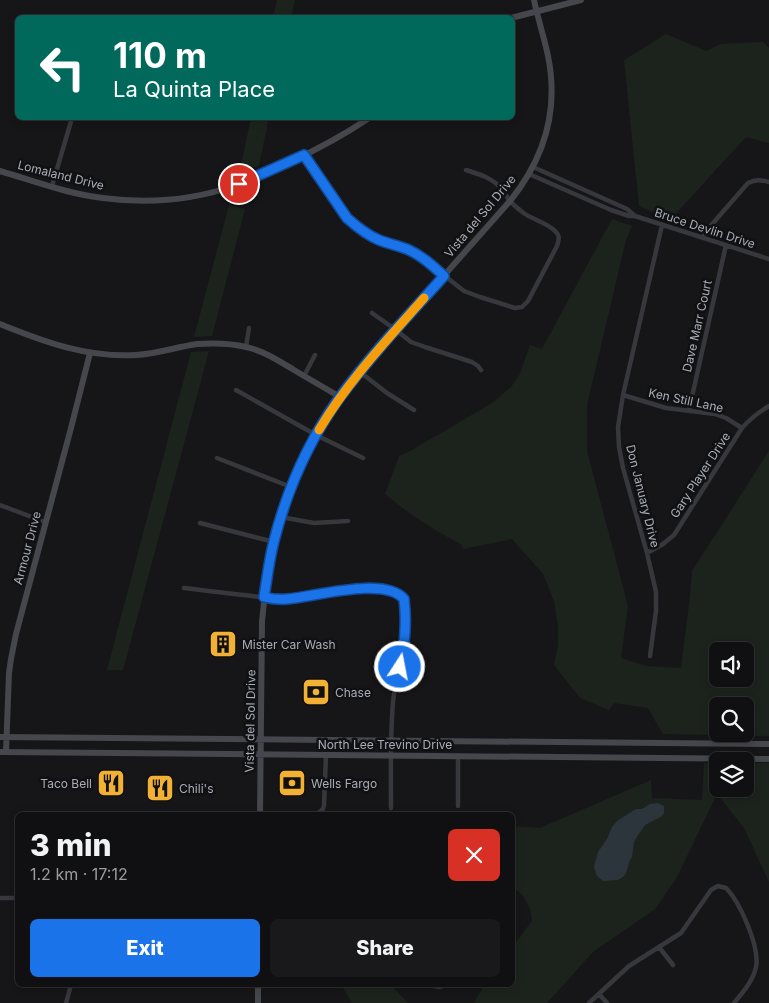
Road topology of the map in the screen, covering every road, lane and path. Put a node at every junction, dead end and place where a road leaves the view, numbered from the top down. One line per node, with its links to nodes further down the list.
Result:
1 (534, 0): 3 (main road, Vista del Sol Drive)
2 (581, 0): 3 (main road)
3 (536, 11): 4 (main road); 8 (main road, Vista del Sol Drive)
4 (515, 17)
5 (71, 120): 13 (street)
6 (366, 120): 7 (main road, Lomaland Drive)
7 (304, 155): 13 (main road, Lomaland Drive); 20 (street)
8 (533, 167): 11 (main road, Vista del Sol Drive); 15 (street, Bruce Devlin Drive)
9 (466, 170): 14 (street)
10 (0, 171): 13 (main road, Lomaland Drive)
11 (529, 174): 14 (main road, Vista del Sol Drive); 15 (street, Bruce Devlin Drive)
12 (769, 182): 17 (street)
13 (52, 186)
14 (510, 201): 20 (main road, Vista del Sol Drive); 20 (street)
15 (635, 216): 16 (street, Bruce Devlin Drive)
16 (662, 225): 17 (street, Bruce Devlin Drive); 32 (street, Don January Drive)
17 (702, 237): 18 (street, Bruce Devlin Drive)
18 (726, 245): 19 (street, Bruce Devlin Drive); 36 (street, Dave Marr Court)
19 (769, 259)
20 (444, 276): 24 (main road, Vista del Sol Drive)
21 (372, 313): 24 (street)
22 (0, 324): 26 (main road)
23 (249, 328): 25 (street)
24 (396, 330): 28 (street); 29 (main road, Vista del Sol Drive)
25 (246, 347): 26 (main road); 30 (main road)
26 (90, 353): 45 (main road, Armour Drive)
27 (316, 355): 30 (street)
28 (481, 370)
29 (360, 372): 33 (main road, Vista del Sol Drive); 35 (street)
30 (304, 376): 33 (main road)
31 (236, 390): 38 (street)
32 (623, 395): 36 (street, Ken Still Lane); 48 (street, Don January Drive)
33 (340, 397): 38 (main road, Vista del Sol Drive)
34 (769, 406): 37 (street, Gary Player Drive)
35 (414, 410)
36 (689, 410): 37 (street, Ken Still Lane)
37 (742, 428): 48 (street, Gary Player Drive)
38 (316, 435): 40 (street); 41 (main road, Vista del Sol Drive)
39 (218, 458): 41 (street)
40 (363, 458)
41 (291, 487): 43 (main road, Vista del Sol Drive)
42 (0, 505): 45 (street)
43 (281, 517): 44 (street); 47 (main road, Vista del Sol Drive)
44 (348, 521)
45 (45, 522): 52 (main road, Armour Drive)
46 (200, 523): 47 (street)
47 (274, 542): 50 (main road, Vista del Sol Drive)
48 (647, 553): 51 (street, Don January Drive)
49 (184, 588): 50 (street)
50 (264, 597): 54 (main road, Vista del Sol Drive); 55 (street)
51 (650, 656)
52 (4, 737): 53 (main road, North Lee Trevino Drive); 57 (main road, Armour Drive)
53 (122, 738): 54 (main road, North Lee Trevino Drive); 58 (main road)
54 (261, 740): 55 (main road, North Lee Trevino Drive); 59 (main road, Vista del Sol Drive)
55 (391, 741): 56 (main road, North Lee Trevino Drive); 61 (street)
56 (769, 744)
57 (3, 752): 58 (main road, North Lee Trevino Drive)
58 (122, 752): 59 (main road, North Lee Trevino Drive)
59 (260, 754): 60 (main road, North Lee Trevino Drive); 66 (main road, Vista del Sol Drive)
60 (326, 755): 61 (main road, North Lee Trevino Drive); 67 (street)
61 (391, 755): 62 (main road, North Lee Trevino Drive); 65 (street)
62 (458, 756): 63 (main road, North Lee Trevino Drive); 64 (street)
63 (769, 759)
64 (458, 806)
65 (391, 808)
66 (260, 812)
67 (320, 812)
68 (0, 898): 69 (street)
69 (15, 898)
70 (660, 947): 71 (street); 74 (street); 79 (street)
71 (673, 965)
72 (70, 987): 75 (street)
73 (258, 987): 76 (main road)
74 (599, 994): 77 (street); 78 (street)
75 (66, 1003)
76 (258, 1003)
77 (589, 1003)
78 (607, 1003)
79 (734, 1003)

